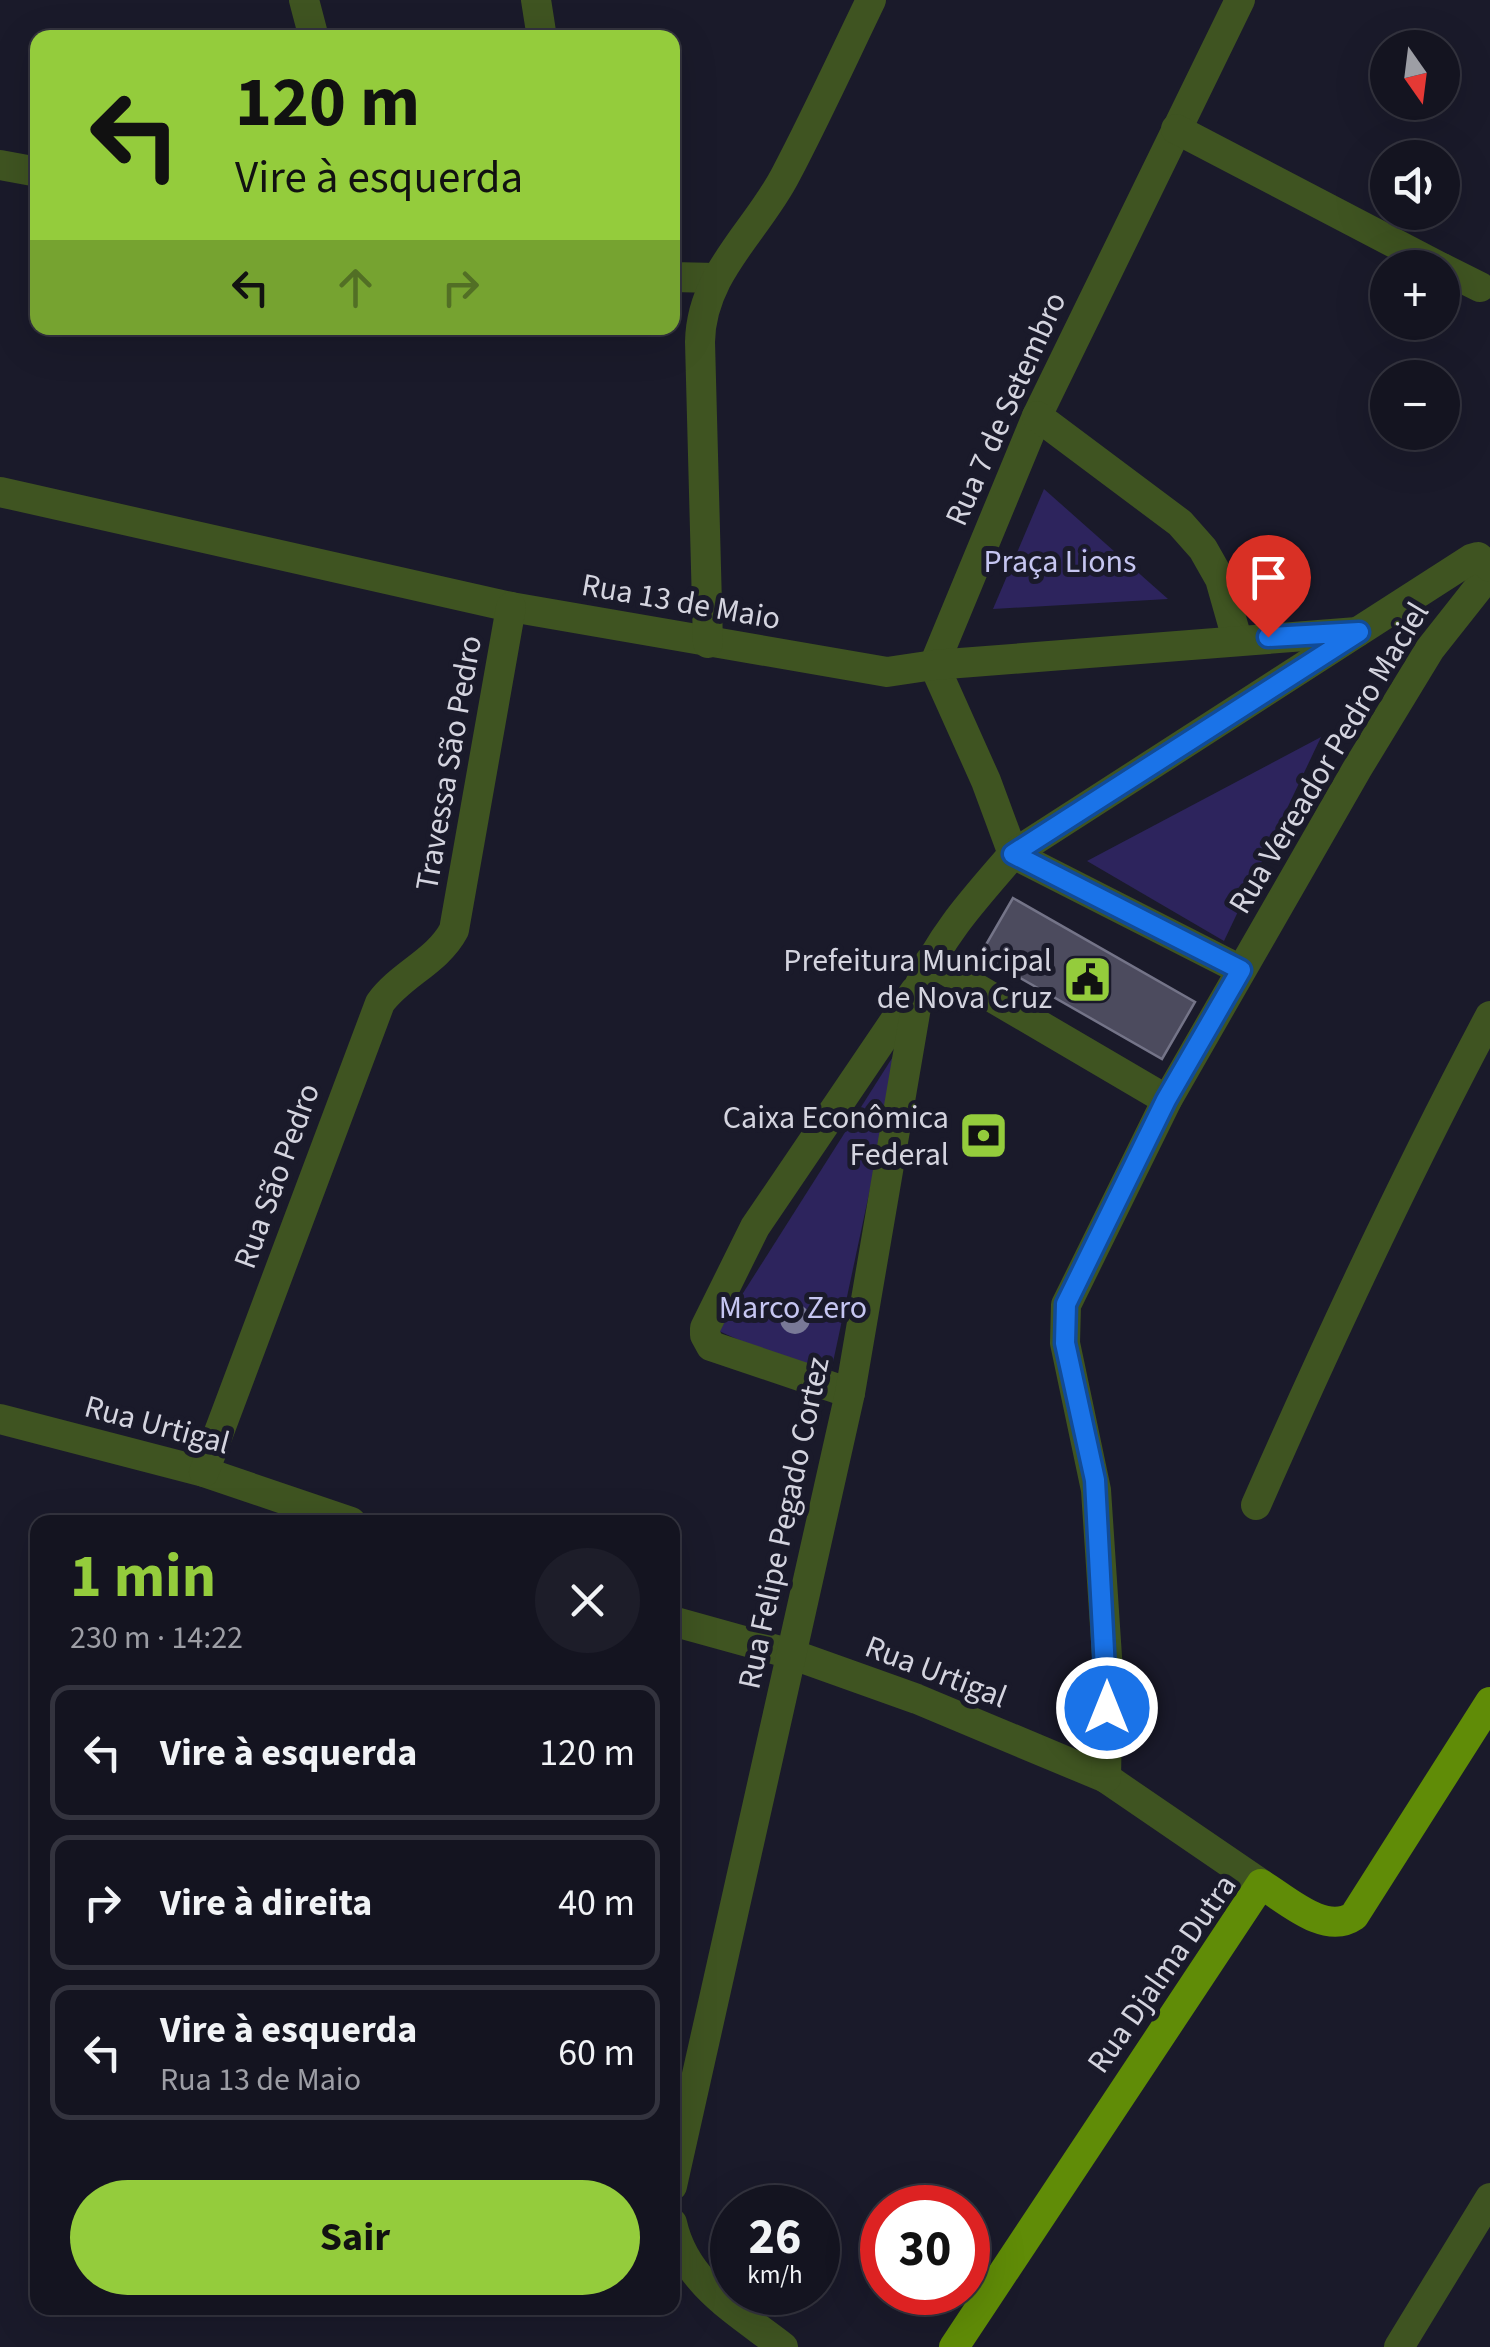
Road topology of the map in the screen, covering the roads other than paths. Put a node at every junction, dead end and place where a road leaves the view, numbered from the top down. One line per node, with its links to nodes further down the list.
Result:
1 (304, 0): 5 (street)
2 (536, 0): 6 (street)
3 (871, 0): 13 (street)
4 (1240, 0): 7 (street, Rua 7 de Setembro)
5 (312, 30)
6 (541, 30)
7 (1176, 129): 10 (street); 15 (street, Rua 7 de Setembro)
8 (0, 164): 9 (street)
9 (30, 170)
10 (1408, 250)
11 (680, 277): 13 (street)
12 (1460, 277): 14 (street)
13 (716, 278): 21 (street)
14 (1480, 287)
15 (1037, 416): 20 (street); 22 (street, Rua 7 de Setembro)
16 (0, 492): 18 (street, Rua 13 de Maio)
17 (1487, 566): 19 (street, Rua Felipe Pegado Cortez); 25 (street, Rua Vereador Pedro Maciel)
18 (511, 607): 21 (street, Rua 13 de Maio); 24 (street, Travessa São Pedro)
19 (1359, 632): 20 (street, Rua 13 de Maio); 23 (street, Rua Felipe Pegado Cortez)
20 (1237, 639): 22 (street, Rua 13 de Maio)
21 (708, 643): 22 (street, Rua 13 de Maio)
22 (934, 665): 23 (street)
23 (1013, 854): 25 (street); 26 (street, Rua Felipe Pegado Cortez)
24 (454, 930): 31 (street, Rua São Pedro)
25 (1241, 970): 28 (street, Rua Vereador Pedro Maciel)
26 (925, 973): 28 (street); 29 (street, Rua Felipe Pegado Cortez); 29 (street)
27 (1490, 1016): 32 (street)
28 (1166, 1100): 37 (street, Rua Vereador Pedro Maciel)
29 (850, 1393): 35 (street, Rua Felipe Pegado Cortez)
30 (0, 1419): 31 (street, Rua Urtigal)
31 (204, 1472): 33 (street, Rua Urtigal)
32 (1256, 1505)
33 (331, 1515)
34 (680, 1623): 35 (street, Rua Urtigal)
35 (791, 1654): 37 (street, Rua Urtigal); 39 (street, Rua Felipe Pegado Cortez)
36 (1490, 1702): 38 (main road, Rua Djalma Dutra)
37 (1106, 1778): 38 (street, Rua Urtigal)
38 (1261, 1884): 43 (main road, Rua Djalma Dutra)
39 (680, 2150)
40 (1490, 2198): 44 (street)
41 (680, 2246): 42 (street)
42 (783, 2347)
43 (954, 2347)
44 (1399, 2347)

